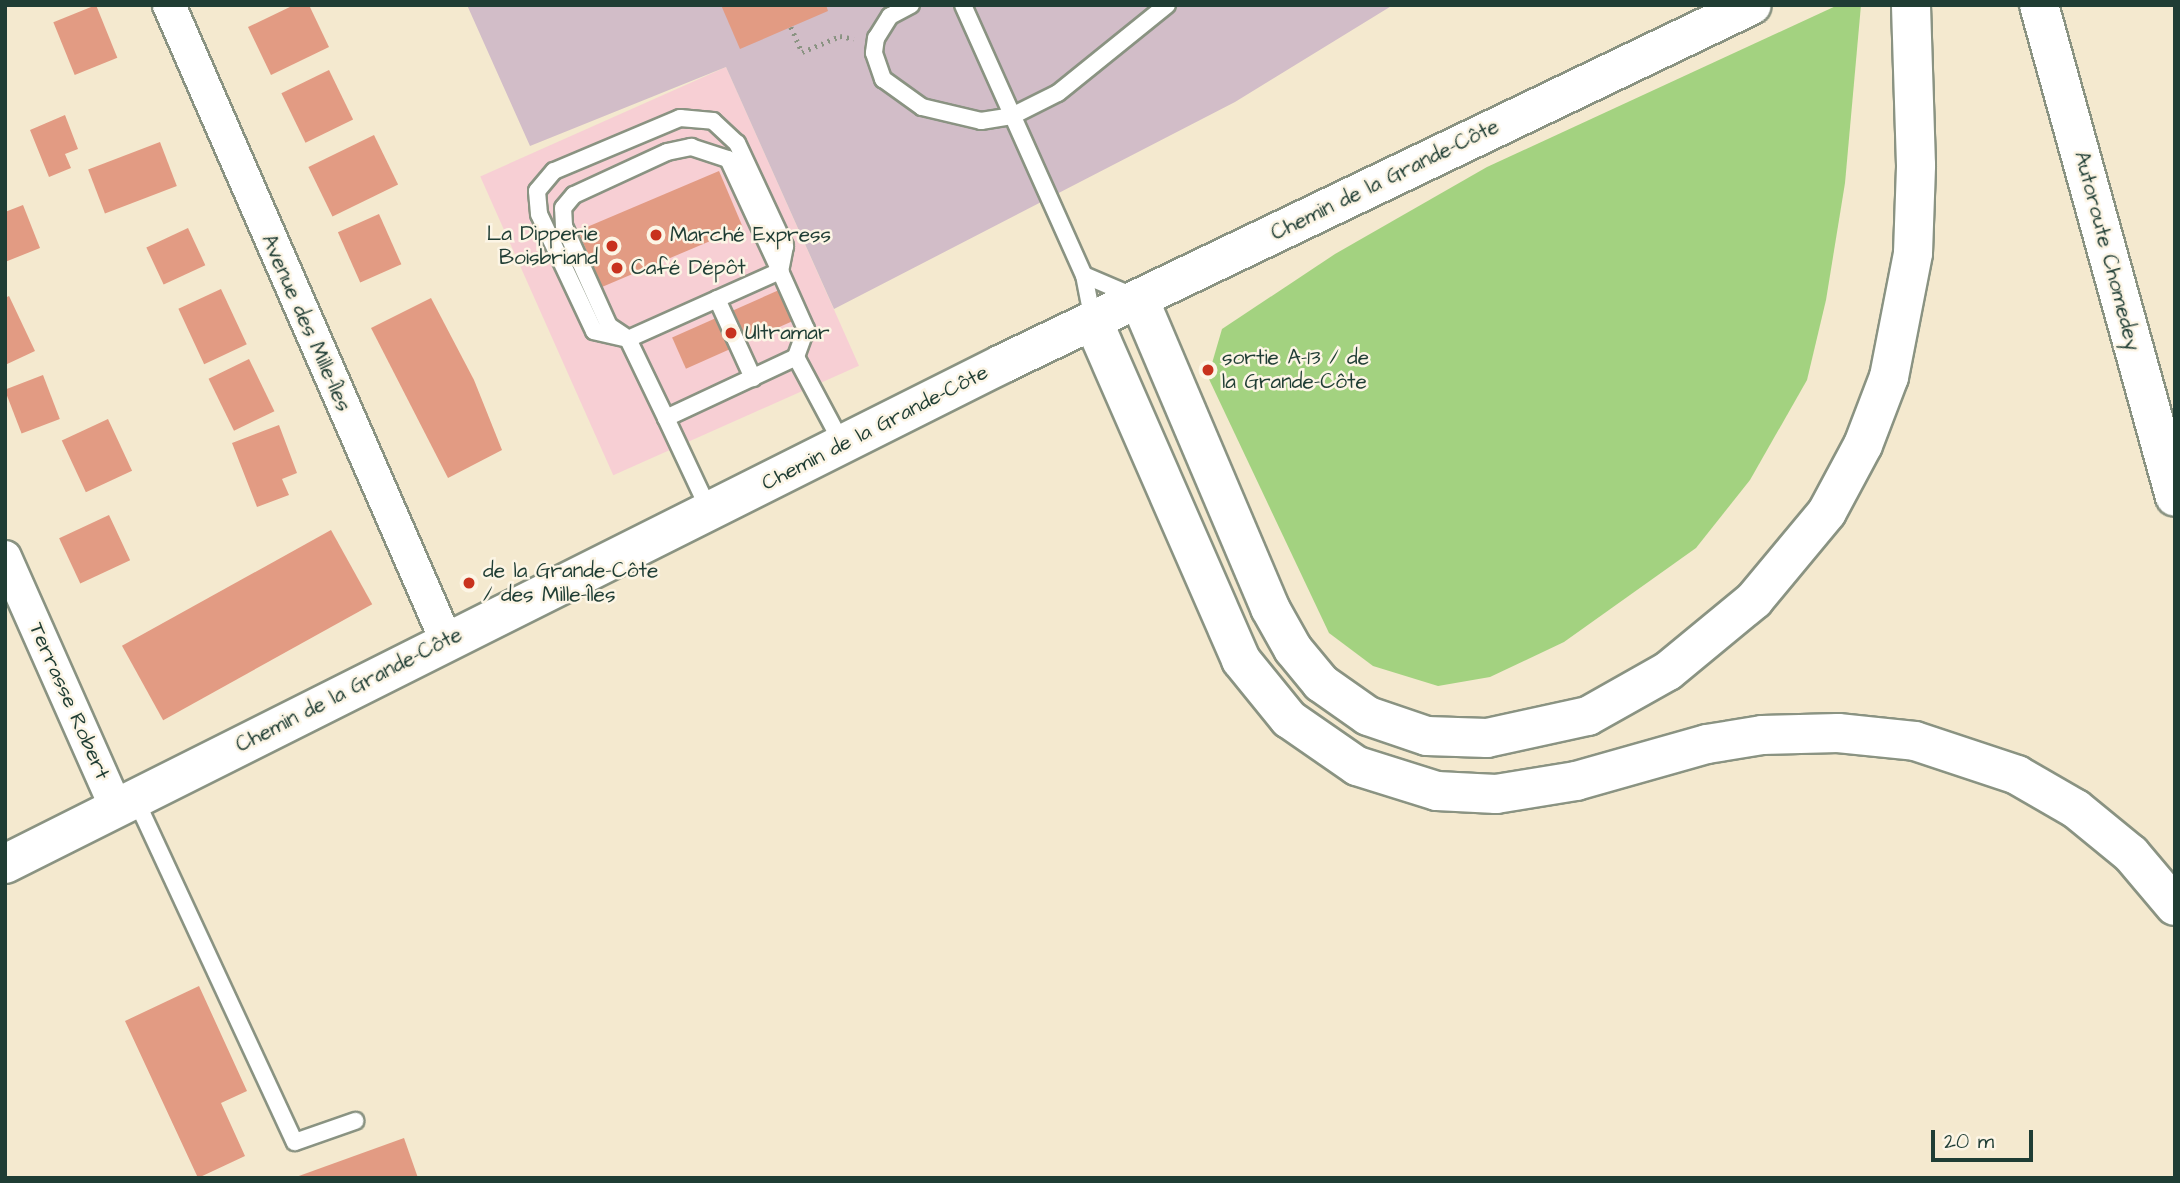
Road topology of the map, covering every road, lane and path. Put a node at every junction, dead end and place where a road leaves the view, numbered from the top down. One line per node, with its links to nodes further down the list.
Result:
1 (169, 5): 24 (street, Avenue des Mille-Îles)
2 (911, 5): 10 (lane)
3 (963, 5): 10 (lane)
4 (1167, 5): 10 (lane)
5 (1752, 5): 14 (main road, Chemin de la Grande-Côte)
6 (1911, 5): 14 (main road)
7 (2039, 5): 21 (main road, Autoroute Chomedey)
8 (791, 27): 9 (path)
9 (839, 36)
10 (1012, 116): 12 (lane)
11 (780, 271): 13 (lane); 16 (lane); 16 (lane); 17 (lane)
12 (1084, 275): 14 (lane); 15 (lane)
13 (717, 299): 16 (lane); 18 (lane)
14 (1139, 299): 15 (main road, Chemin de la Grande-Côte)
15 (1093, 321): 20 (main road, Chemin de la Grande-Côte); 27 (main road)
16 (628, 339): 19 (lane)
17 (796, 357): 18 (lane); 20 (lane)
18 (753, 378): 19 (lane)
19 (666, 418): 22 (lane)
20 (843, 445): 22 (main road, Chemin de la Grande-Côte)
21 (2175, 497)
22 (710, 512): 24 (main road, Chemin de la Grande-Côte)
23 (5, 556): 25 (street, Terrasse Robert)
24 (446, 640): 25 (main road, Chemin de la Grande-Côte)
25 (126, 803): 26 (main road, Chemin de la Grande-Côte); 28 (lane)
26 (5, 864)
27 (2175, 906)
28 (355, 1121)

